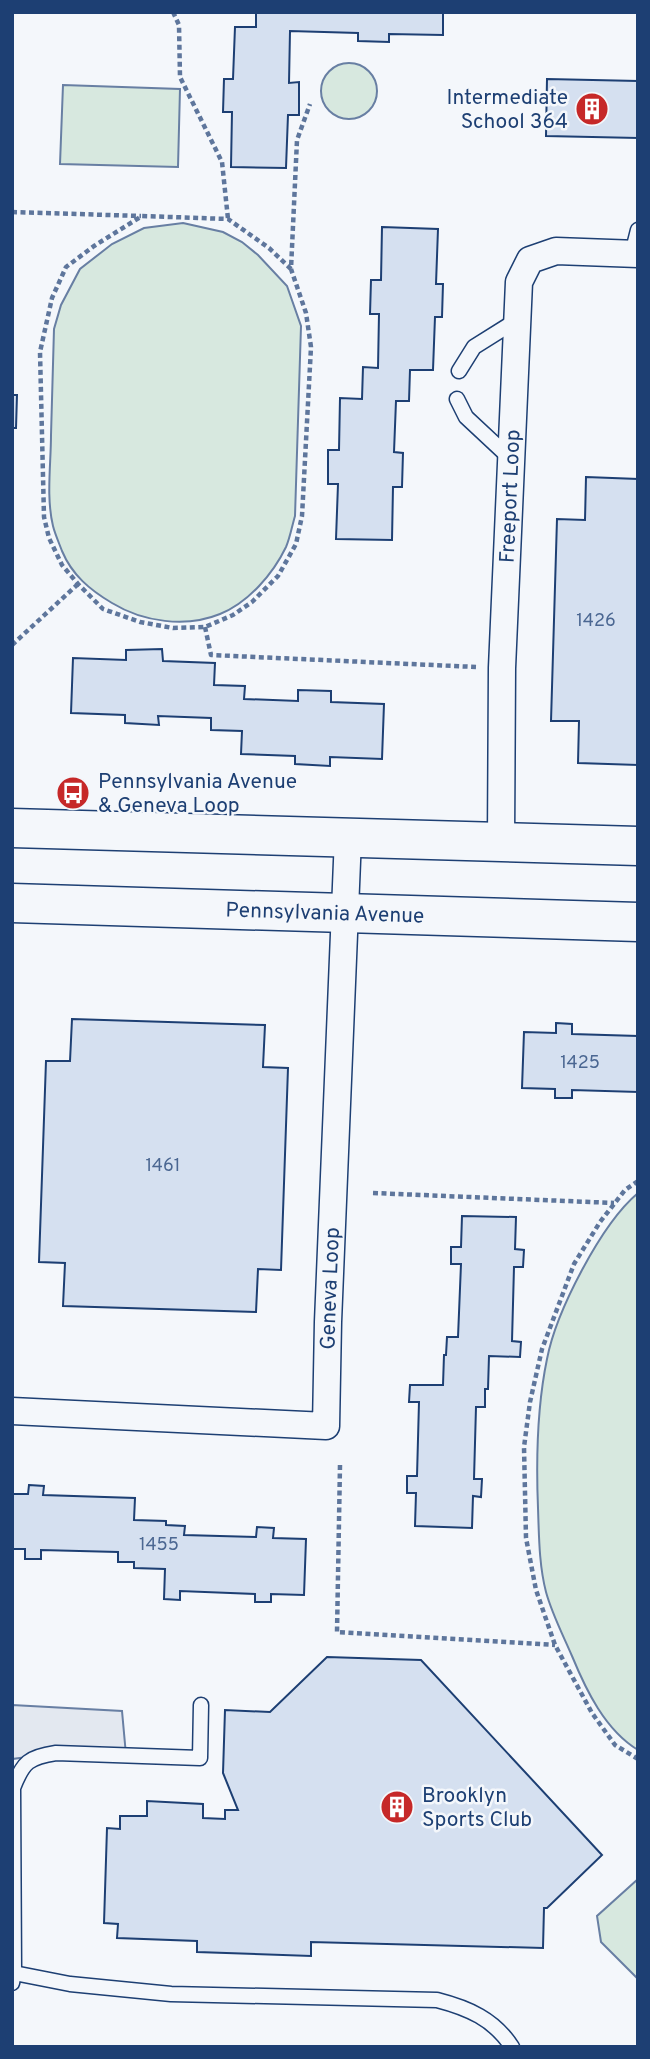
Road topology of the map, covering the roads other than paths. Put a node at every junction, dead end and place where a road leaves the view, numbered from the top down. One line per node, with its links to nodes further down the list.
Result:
1 (636, 246): 2 (street, Freeport Loop)
2 (517, 320): 3 (lane); 5 (street, Freeport Loop)
3 (459, 371)
4 (457, 399): 5 (lane)
5 (511, 459): 8 (street, Freeport Loop)
6 (12, 828): 7 (main road)
7 (348, 837): 8 (main road); 11 (street, Geneva Loop)
8 (501, 842): 9 (main road)
9 (638, 846)
10 (12, 903): 11 (main road, Pennsylvania Avenue)
11 (346, 912): 12 (main road, Pennsylvania Avenue); 13 (street, Geneva Loop)
12 (638, 922)
13 (12, 1411)
14 (201, 1705): 15 (lane)
15 (13, 1978): 16 (lane)
16 (512, 2047)

